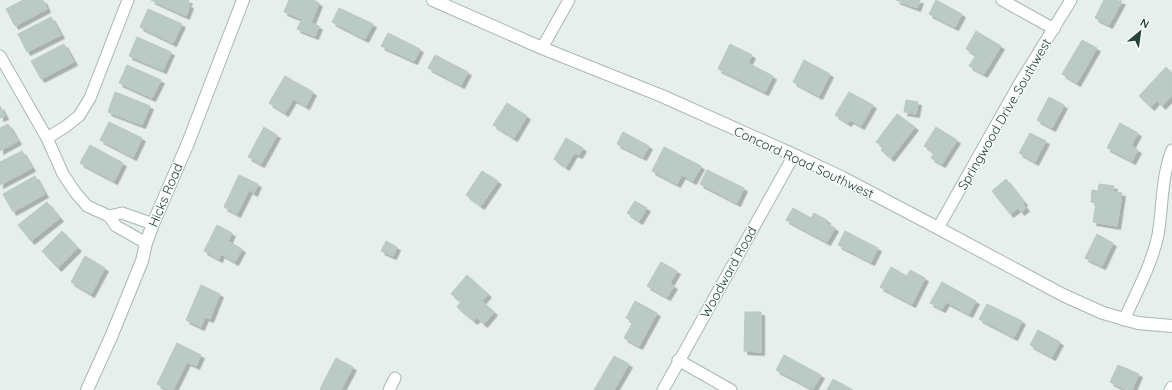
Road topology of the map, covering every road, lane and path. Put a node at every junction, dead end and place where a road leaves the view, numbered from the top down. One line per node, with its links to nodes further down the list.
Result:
1 (128, 0): 10 (street)
2 (242, 0): 14 (street, Hicks Road)
3 (433, 0): 8 (street, Concord Road Southwest)
4 (569, 0): 8 (street)
5 (1002, 0): 7 (street)
6 (1071, 0): 7 (street, Springwood Drive Southwest)
7 (1054, 30): 15 (street, Springwood Drive Southwest)
8 (542, 48): 12 (street, Concord Road Southwest)
9 (0, 56): 10 (street)
10 (47, 138): 13 (street)
11 (1172, 150): 17 (street)
12 (794, 155): 15 (street, Concord Road Southwest); 19 (street, Woodward Road)
13 (109, 216): 14 (street); 16 (street)
14 (153, 224): 16 (street, Hicks Road)
15 (938, 228): 17 (street, Concord Road Southwest)
16 (146, 243): 22 (street, Hicks Road)
17 (1124, 320): 18 (street, Concord Road Southwest)
18 (1172, 326)
19 (678, 360): 24 (street, Woodward Road); 25 (street)
20 (395, 378): 23 (street)
21 (1172, 386): 26 (street)
22 (87, 390)
23 (389, 390)
24 (663, 390)
25 (731, 390)
26 (1170, 390)

